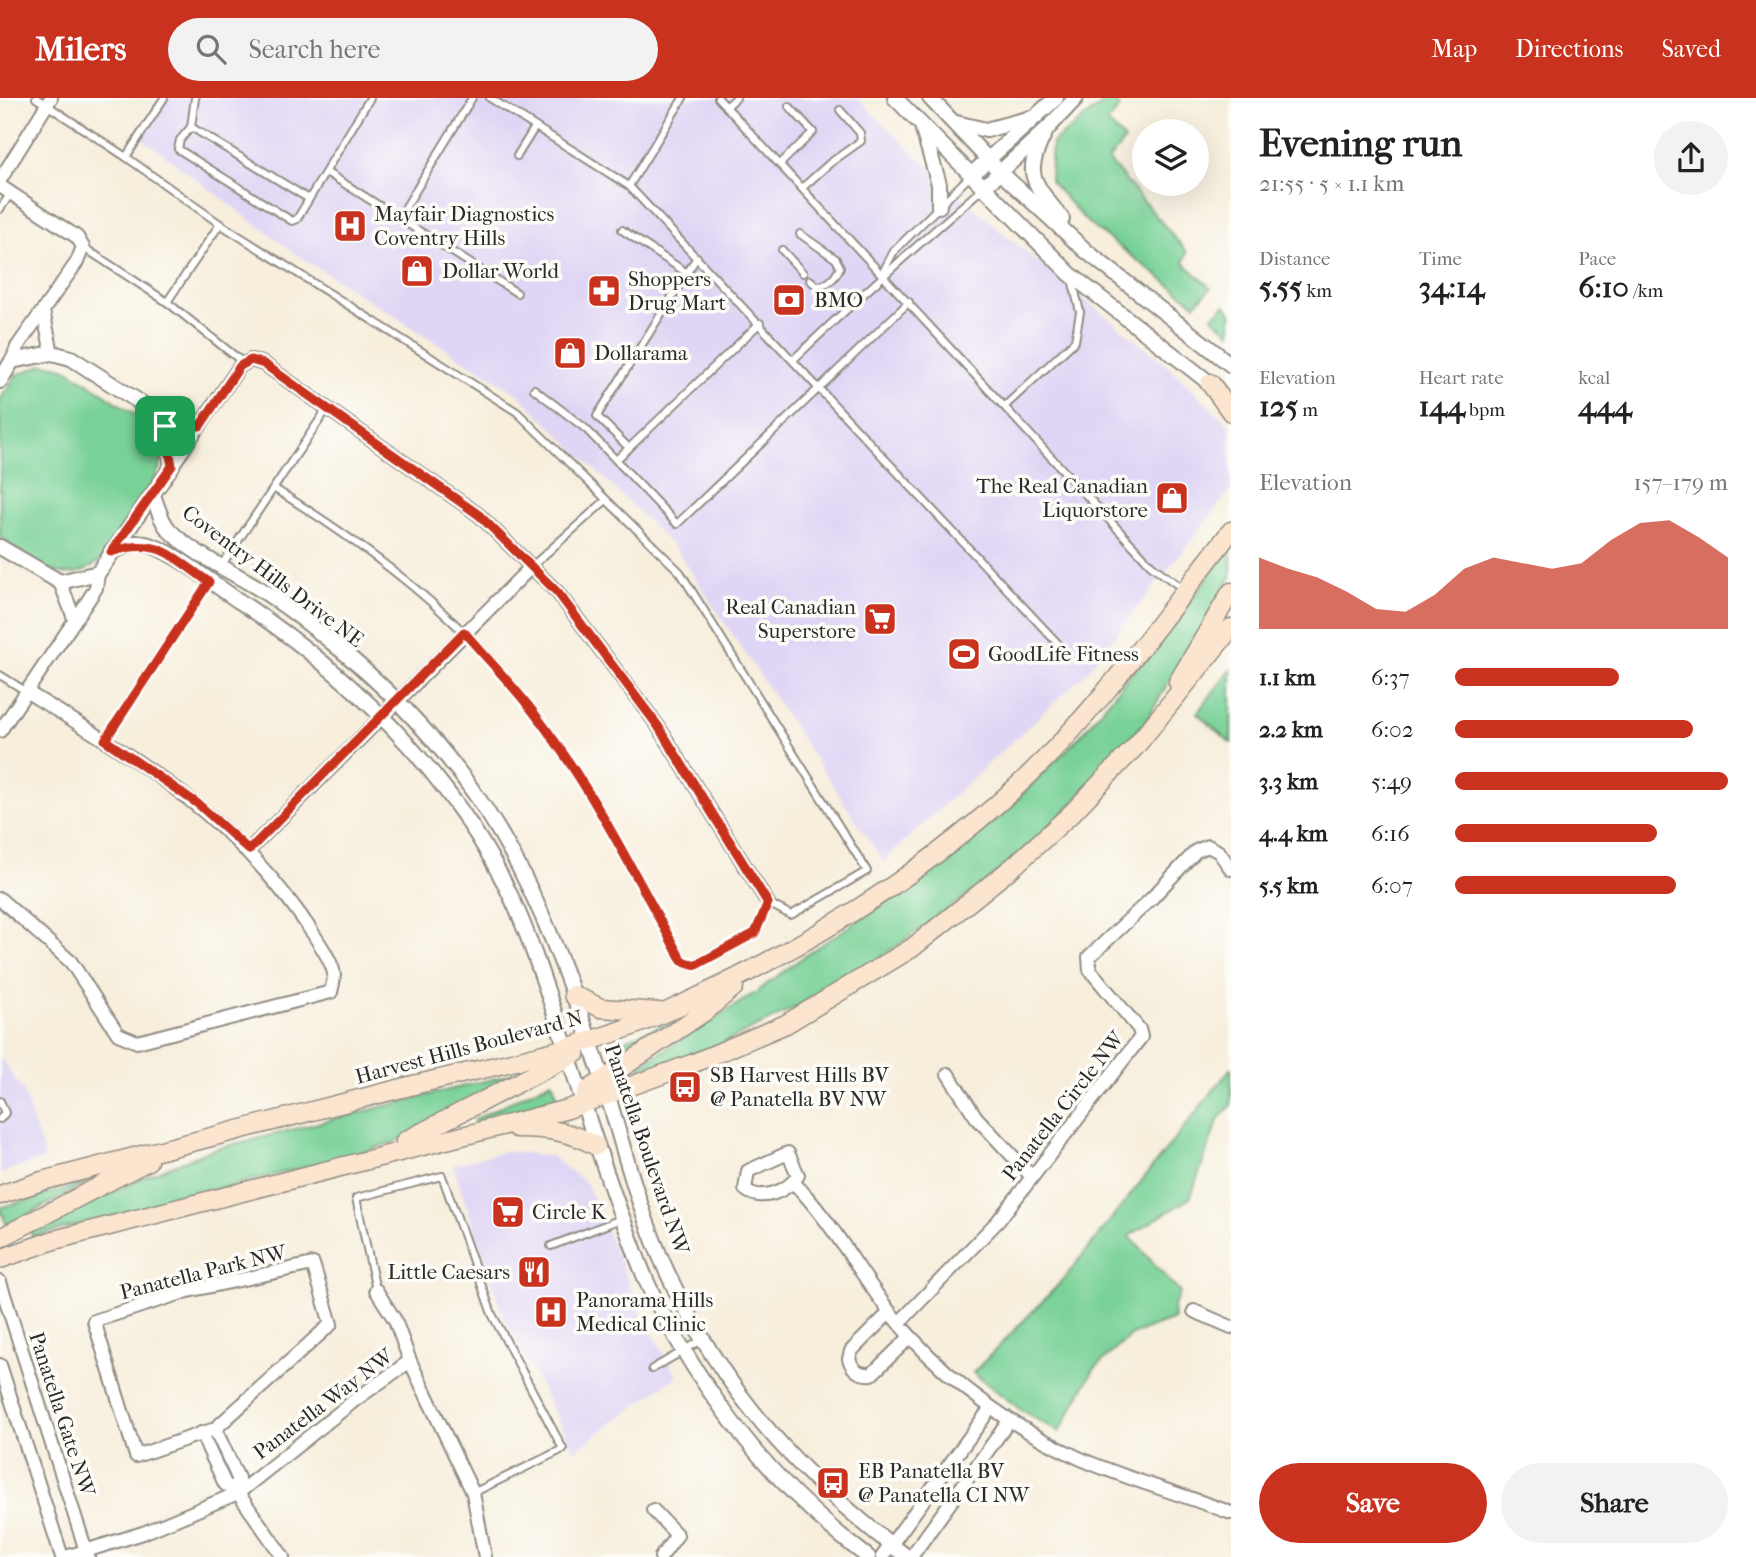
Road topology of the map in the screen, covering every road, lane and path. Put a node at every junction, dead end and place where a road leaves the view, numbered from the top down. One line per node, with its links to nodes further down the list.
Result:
1 (164, 98): 24 (lane)
2 (195, 98): 20 (lane)
3 (370, 98): 27 (lane)
4 (472, 98): 38 (lane)
5 (490, 98): 21 (lane)
6 (683, 98): 31 (lane)
7 (718, 98): 15 (lane)
8 (736, 98): 15 (lane)
9 (895, 98): 19 (street)
10 (930, 98): 18 (street)
11 (1056, 98): 17 (street)
12 (1076, 98): 22 (street)
13 (45, 100): 24 (lane); 30 (street)
14 (789, 106): 26 (lane)
15 (726, 107): 26 (lane)
16 (840, 110): 32 (lane)
17 (1036, 116): 18 (street); 25 (street)
18 (952, 121): 25 (street)
19 (922, 125): 29 (street); 36 (street)
20 (191, 127): 35 (lane); 35 (lane)
21 (535, 127): 23 (lane); 31 (lane)
22 (1047, 129): 28 (street); 44 (street)
23 (517, 156)
24 (126, 158): 39 (lane)
25 (988, 159): 28 (street); 29 (street)
26 (780, 164): 32 (lane)
27 (326, 172): 35 (lane); 38 (lane)
28 (1000, 172): 33 (street); 44 (street)
29 (971, 175): 33 (street); 36 (lane)
30 (0, 180)
31 (629, 186): 45 (lane)
32 (802, 188): 48 (lane)
33 (983, 188): 48 (lane); 49 (street)
34 (6, 190): 37 (lane); 42 (street)
35 (309, 199)
36 (939, 206): 48 (lane)
37 (0, 209)
38 (398, 218): 51 (lane)
39 (220, 223): 52 (lane); 78 (lane)
40 (622, 230): 46 (lane)
41 (800, 234): 50 (lane)
42 (83, 247): 52 (lane); 54 (street)
43 (782, 250): 47 (lane)
44 (1086, 251): 60 (street)
45 (697, 257): 46 (lane); 55 (lane)
46 (687, 273): 69 (lane)
47 (803, 273)
48 (882, 273): 53 (lane); 57 (lane)
49 (1070, 274): 62 (street); 66 (lane)
50 (810, 280)
51 (517, 293)
52 (167, 302): 59 (lane)
53 (909, 302): 63 (lane); 66 (lane)
54 (43, 311): 56 (street); 58 (street)
55 (760, 323): 57 (lane); 73 (lane)
56 (52, 353): 58 (street); 70 (street)
57 (793, 359): 63 (lane)
58 (12, 361): 61 (street)
59 (245, 364): 67 (street); 71 (street)
60 (1231, 365)
61 (0, 381)
62 (1210, 383): 65 (street); 68 (main road)
63 (820, 387): 74 (lane); 92 (lane)
64 (534, 389): 72 (lane)
65 (1231, 400)
66 (1005, 406): 87 (lane)
67 (327, 409): 76 (lane); 83 (street)
68 (1231, 412)
69 (597, 416): 72 (lane); 73 (lane)
70 (165, 426): 71 (street); 75 (street)
71 (200, 426): 75 (street)
72 (586, 429): 74 (lane)
73 (629, 448): 74 (lane)
74 (616, 460)
75 (172, 466): 77 (street)
76 (275, 489): 82 (lane); 91 (lane)
77 (153, 495): 81 (street); 82 (street, Coventry Hills Drive NE)
78 (606, 500): 83 (lane); 103 (lane)
79 (1231, 531): 87 (main road, Harvest Hills Boulevard N)
80 (0, 547): 85 (street)
81 (111, 552): 84 (street); 86 (street, Coventry Hills Drive NE)
82 (221, 566): 95 (street, Coventry Hills Drive NE)
83 (531, 567): 91 (street); 103 (street)
84 (98, 573): 85 (street); 89 (street)
85 (60, 582): 89 (street)
86 (209, 582): 96 (street, Coventry Hills Drive NE); 99 (lane)
87 (1185, 591): 104 (main road, Harvest Hills Boulevard N)
88 (1231, 592): 97 (main road)
89 (78, 614): 94 (street)
90 (1231, 628): 97 (main road)
91 (464, 632): 95 (street); 103 (lane)
92 (1063, 649)
93 (0, 675): 94 (lane)
94 (27, 692): 98 (street); 99 (street)
95 (397, 700): 96 (street); 105 (street, Coventry Hills Drive NE)
96 (382, 716): 100 (street); 108 (street, Coventry Hills Drive NE)
97 (1151, 727): 110 (main road)
98 (0, 731)
99 (105, 740): 100 (street)
100 (249, 850): 102 (street)
101 (1231, 869): 118 (street, Panatella Circle NW)
102 (0, 899)
103 (768, 903)
104 (756, 969): 106 (main road, Harvest Hills Boulevard N); 110 (main road)
105 (572, 995): 106 (main road); 107 (street, Coventry Hills Drive NE)
106 (666, 1012): 107 (main road, Harvest Hills Boulevard N)
107 (588, 1040): 108 (main road); 110 (street, Panatella Boulevard NW)
108 (567, 1053): 112 (street, Panatella Boulevard NW); 116 (main road, Harvest Hills Boulevard N); 117 (main road)
109 (948, 1073): 118 (street)
110 (605, 1087): 112 (main road); 132 (street, Panatella Boulevard NW)
111 (0, 1101): 113 (lane)
112 (584, 1103): 114 (main road); 115 (street, Panatella Boulevard NW)
113 (0, 1119)
114 (485, 1128): 115 (main road); 117 (main road)
115 (596, 1146): 121 (street, Panatella Boulevard NW)
116 (173, 1147): 120 (main road, Harvest Hills Boulevard N); 122 (main road)
117 (363, 1160): 124 (main road)
118 (1032, 1177): 129 (street, Panatella Circle NW)
119 (793, 1182): 128 (street)
120 (0, 1195)
121 (623, 1219): 123 (lane); 133 (street, Panatella Boulevard NW)
122 (0, 1238)
123 (551, 1246)
124 (0, 1259)
125 (0, 1282): 146 (street, Panatella Gate NW)
126 (376, 1290): 134 (street); 142 (lane)
127 (1194, 1311): 130 (street)
128 (889, 1312): 129 (street); 131 (street)
129 (899, 1323): 131 (street)
130 (1231, 1327)
131 (910, 1336): 137 (street)
132 (703, 1340): 133 (lane); 145 (street, Panatella Boulevard NW)
133 (683, 1351): 136 (lane); 151 (street, Panatella Boulevard NW)
134 (410, 1361): 141 (street, Panatella Way NW); 142 (street, Panatella Way NW)
135 (0, 1365): 147 (street, Panatella Gate NW)
136 (652, 1369)
137 (990, 1409): 138 (street); 145 (street)
138 (1009, 1421): 144 (street); 152 (street)
139 (215, 1429): 140 (street, Panatella Park NW); 140 (street, Panatella Park NW); 141 (street)
140 (201, 1433): 141 (street)
141 (238, 1493): 146 (street, Panatella Way NW); 148 (street)
142 (473, 1493): 149 (street, Panatella Way NW)
143 (653, 1510): 150 (street)
144 (1231, 1513)
145 (887, 1551): 152 (street, Panatella Boulevard NW)
146 (87, 1553): 147 (street, Panatella Way NW)
147 (64, 1557)
148 (283, 1557)
149 (485, 1557)
150 (661, 1557)
151 (868, 1557)
152 (909, 1557)

